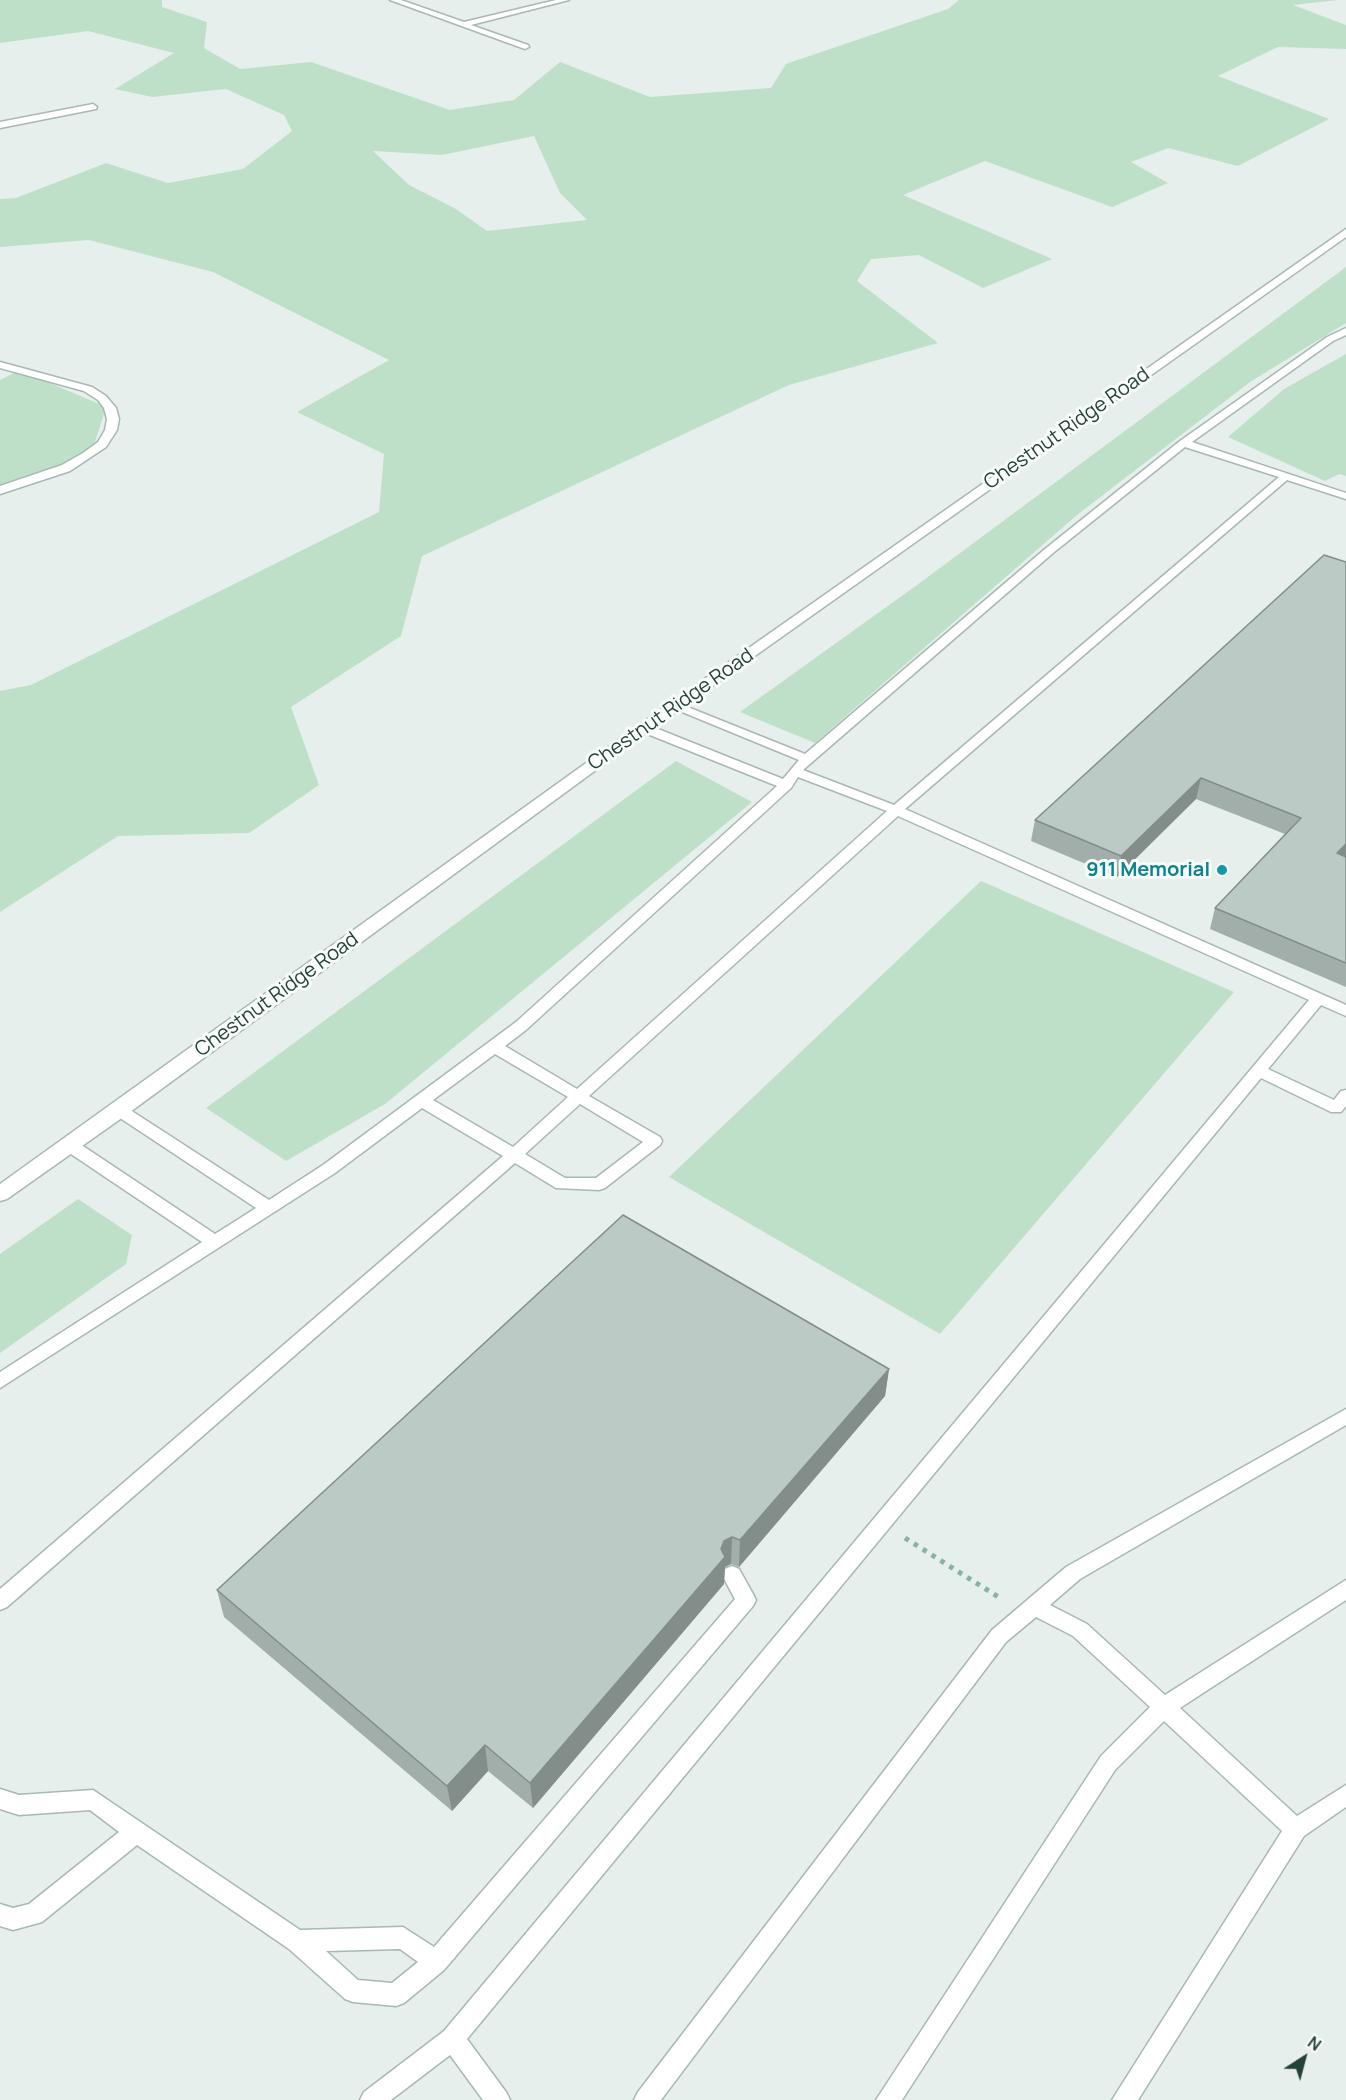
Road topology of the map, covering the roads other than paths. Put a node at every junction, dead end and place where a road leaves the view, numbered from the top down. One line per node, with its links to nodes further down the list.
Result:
1 (394, 0): 3 (street)
2 (565, 0): 3 (street)
3 (462, 25): 4 (street)
4 (525, 47)
5 (93, 107): 6 (street)
6 (0, 125)
7 (1346, 232): 14 (street, Chestnut Ridge Road)
8 (1346, 331): 10 (lane)
9 (0, 365): 12 (street)
10 (1184, 444): 11 (lane); 16 (lane)
11 (1285, 477): 13 (lane); 19 (lane)
12 (0, 490)
13 (1346, 496)
14 (676, 707): 15 (street, Chestnut Ridge Road); 16 (lane)
15 (644, 728): 18 (lane); 27 (street, Chestnut Ridge Road)
16 (807, 759): 17 (lane)
17 (795, 771): 18 (lane); 19 (lane)
18 (786, 785): 22 (lane)
19 (896, 810): 20 (lane); 25 (lane)
20 (1318, 999): 21 (lane); 23 (lane)
21 (1346, 1011)
22 (494, 1047): 25 (lane); 26 (lane)
23 (1260, 1071): 24 (lane); 47 (lane)
24 (1346, 1095)
25 (578, 1096): 29 (lane); 29 (lane)
26 (423, 1101): 29 (lane); 31 (lane)
27 (120, 1110): 28 (street, Chestnut Ridge Road); 31 (lane)
28 (68, 1144): 30 (street, Chestnut Ridge Road); 32 (lane)
29 (515, 1154): 37 (lane)
30 (0, 1194)
31 (267, 1207): 32 (lane)
32 (213, 1242): 33 (lane)
33 (0, 1381)
34 (1346, 1416): 38 (lane)
35 (732, 1575): 46 (lane)
36 (1346, 1589): 39 (lane)
37 (0, 1601)
38 (1033, 1606): 39 (lane); 50 (lane)
39 (1163, 1708): 42 (lane); 51 (lane)
40 (1346, 1795): 42 (lane)
41 (0, 1799): 43 (lane)
42 (1296, 1829): 52 (lane)
43 (136, 1832): 44 (lane); 45 (lane)
44 (0, 1915)
45 (297, 1941): 46 (lane); 46 (lane)
46 (436, 1962)
47 (452, 2039): 48 (lane); 49 (lane)
48 (372, 2100)
49 (498, 2100)
50 (646, 2100)
51 (888, 2100)
52 (1124, 2100)

